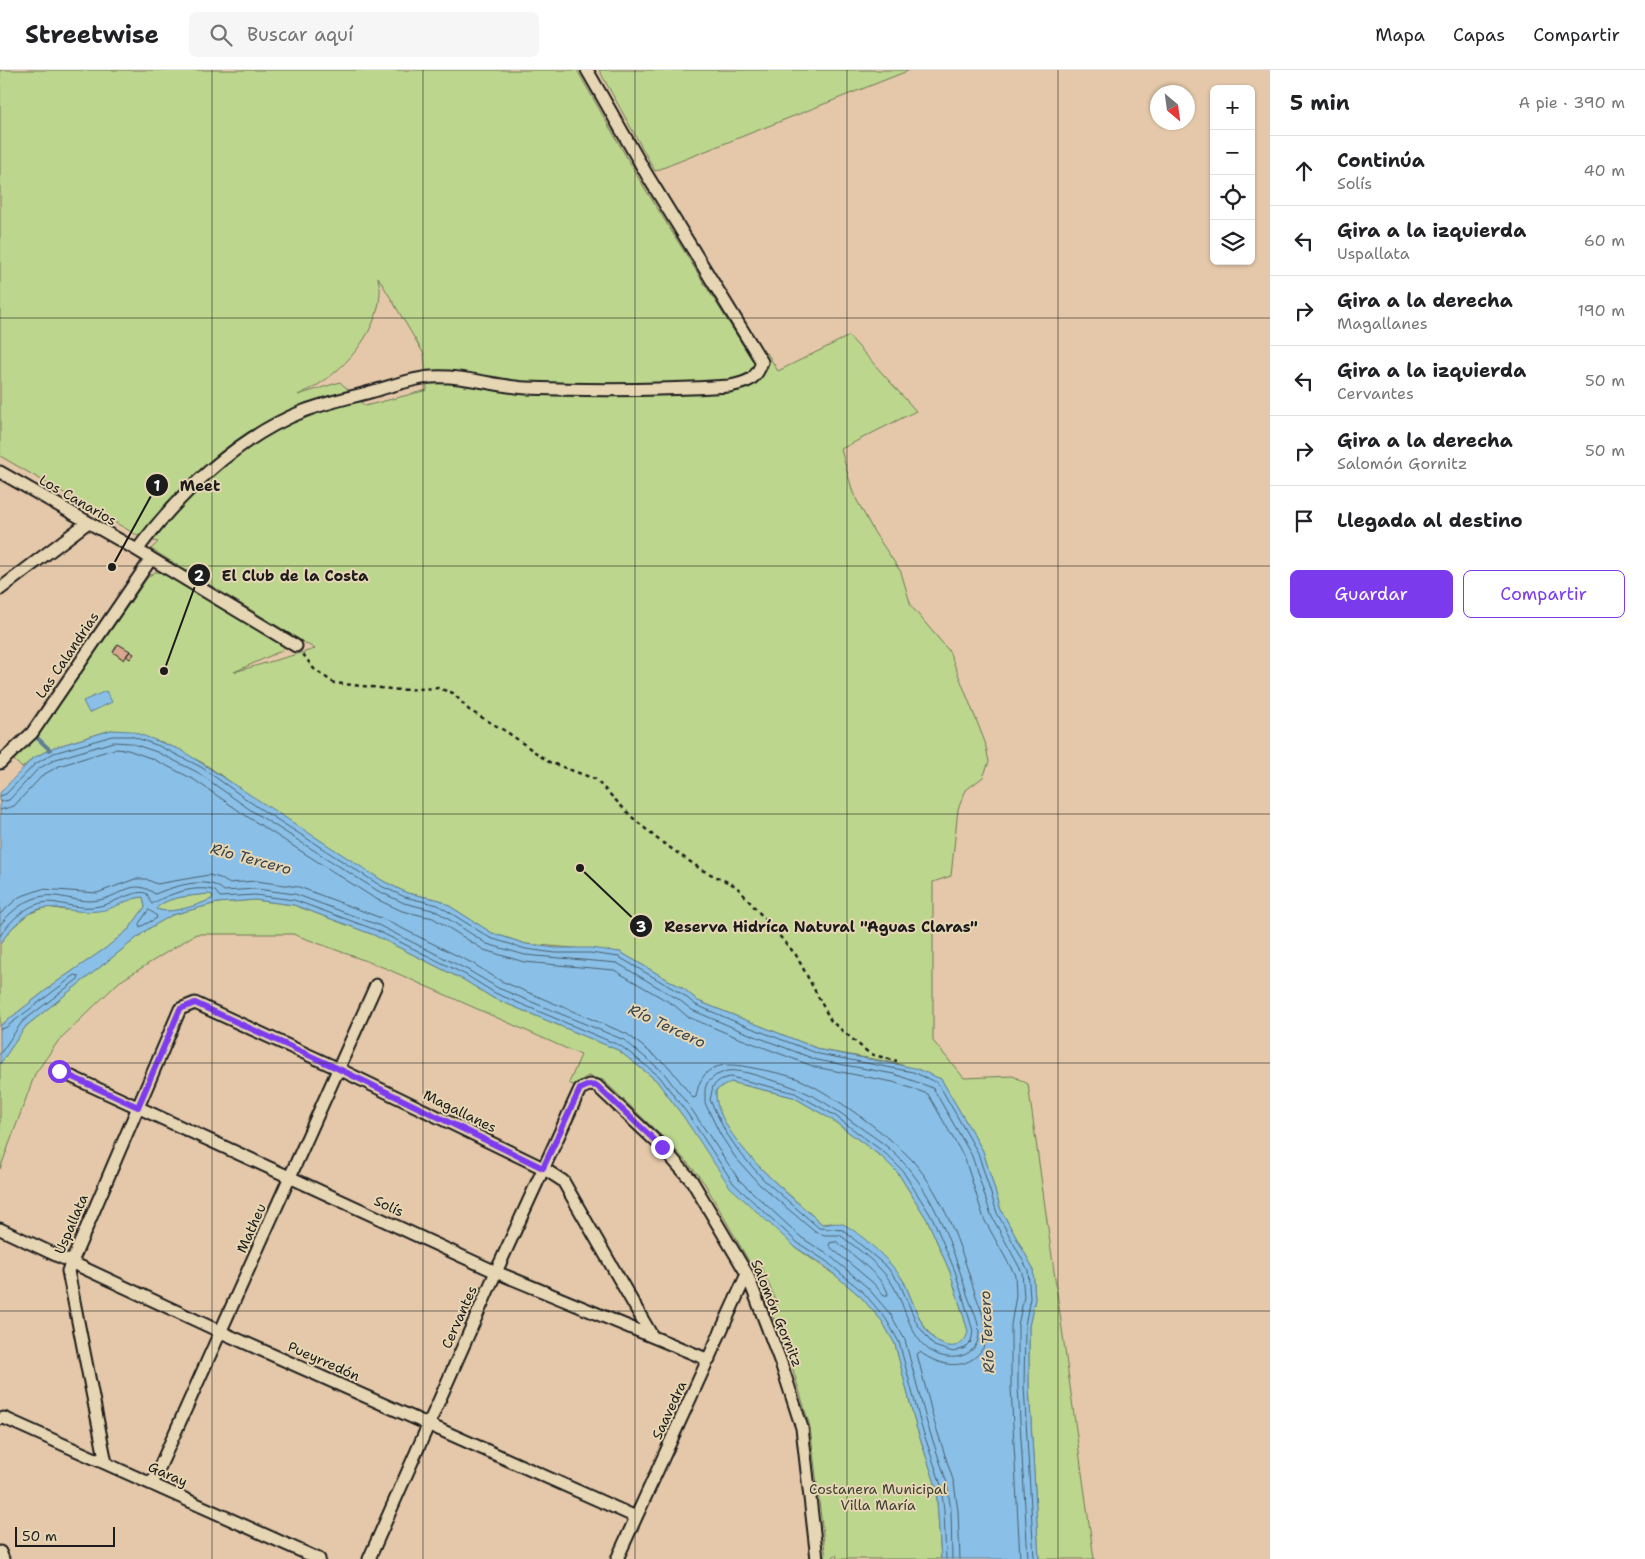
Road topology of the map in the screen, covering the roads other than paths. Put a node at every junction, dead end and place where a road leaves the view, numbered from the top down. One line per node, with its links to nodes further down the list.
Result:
1 (587, 70): 4 (street)
2 (0, 472): 3 (street, Los Canarios)
3 (87, 523): 4 (street, Los Canarios); 6 (street)
4 (137, 550): 5 (street, Los Canarios)
5 (151, 559): 7 (street, Los Canarios); 8 (street, Las Calandrias)
6 (1, 587)
7 (296, 646)
8 (0, 763)
9 (376, 985): 11 (street, Matheu)
10 (180, 1009): 11 (street, Magallanes); 14 (street, Uspallata)
11 (339, 1069): 15 (street, Magallanes); 16 (street, Matheu)
12 (59, 1071): 14 (street, Solís)
13 (580, 1089): 15 (street, Cervantes); 20 (street, Salomón Gornitz)
14 (138, 1107): 16 (street, Solís); 18 (street, Uspallata)
15 (543, 1168): 19 (street, Cervantes); 22 (street, Magallanes)
16 (290, 1176): 19 (street, Solís); 21 (street, Matheu)
17 (0, 1229): 18 (street, Pueyrredón)
18 (72, 1262): 21 (street, Pueyrredón); 26 (street, Uspallata)
19 (496, 1272): 22 (street, Solís); 25 (street, Cervantes)
20 (747, 1274): 23 (street, Saavedra); 34 (street, Salomón Gornitz)
21 (221, 1332): 25 (street, Pueyrredón); 27 (street, Matheu)
22 (652, 1336): 23 (street, Solís)
23 (709, 1360): 28 (street, Saavedra)
24 (2, 1419): 26 (street, Garay)
25 (429, 1424): 28 (street, Pueyrredón); 32 (street, Cervantes)
26 (106, 1463): 27 (street, Garay)
27 (152, 1484): 31 (street, Garay)
28 (636, 1517): 33 (street, Saavedra)
29 (0, 1552): 30 (street)
30 (4, 1559)
31 (319, 1559)
32 (368, 1559)
33 (617, 1559)
34 (817, 1559)

